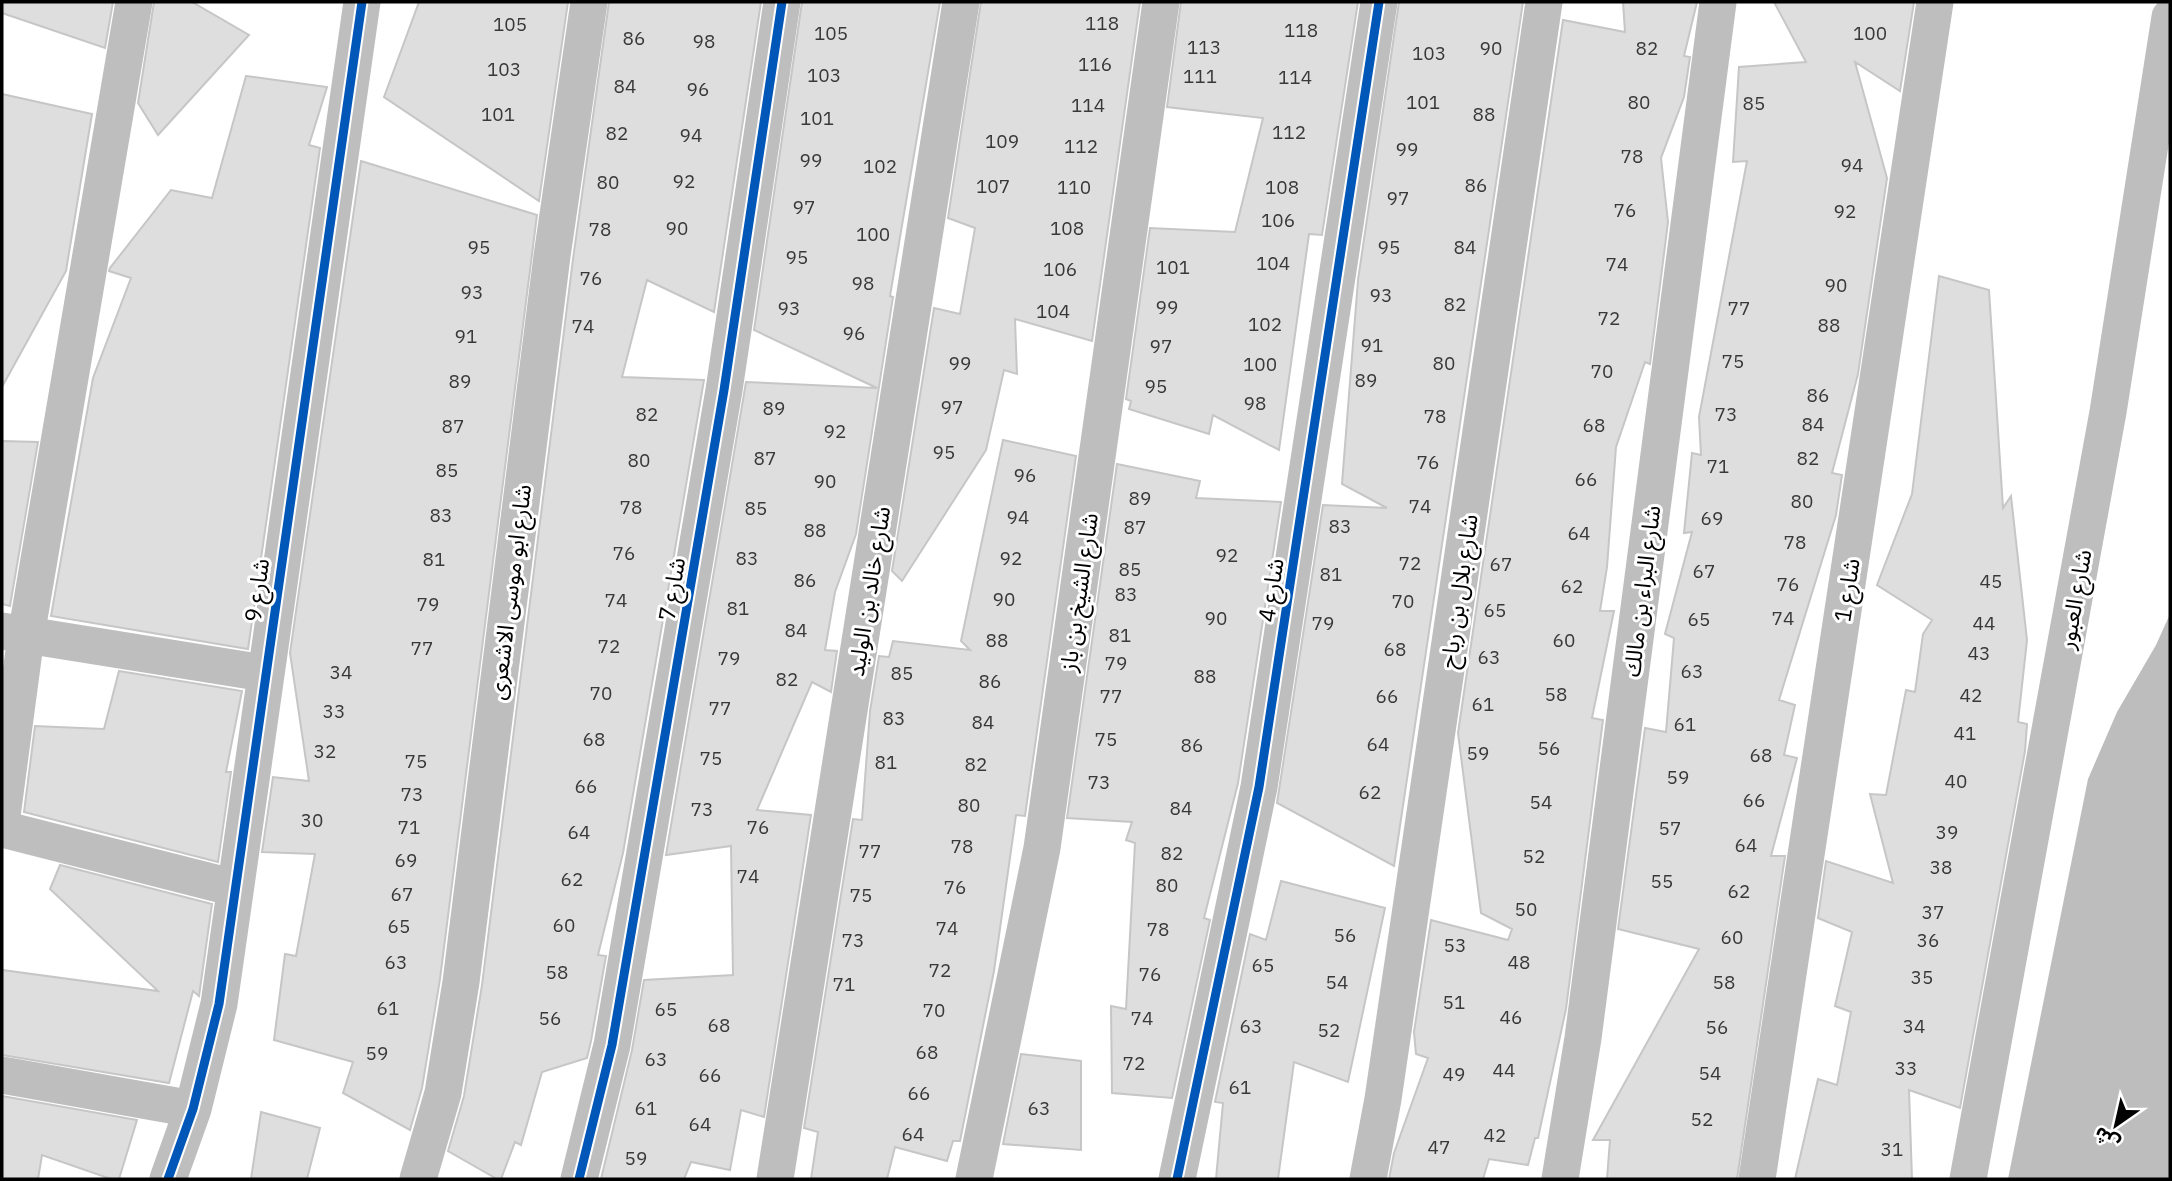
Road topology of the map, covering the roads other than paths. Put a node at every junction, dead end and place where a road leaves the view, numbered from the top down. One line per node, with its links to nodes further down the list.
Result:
1 (134, 2): 12 (street)
2 (362, 2): 13 (street, شارع 9)
3 (589, 2): 20 (street, شارع ابو موسى الاشعرى)
4 (782, 2): 21 (street, شارع 7)
5 (961, 2): 22 (street, شارع خالد بن الوليد)
6 (1161, 2): 23 (street, شارع الشيخ بن باز)
7 (1379, 2): 24 (street, شارع 4)
8 (1544, 2): 25 (street, شارع بلال بن رباح)
9 (1718, 2): 26 (street, شارع البراء بن مالك)
10 (1935, 2): 27 (street, شارع 1)
11 (2170, 17): 28 (street, شارع العبور)
12 (14, 634): 13 (street); 14 (street)
13 (264, 673): 16 (street, شارع 9)
14 (2, 816)
15 (2, 829): 16 (street)
16 (235, 888): 18 (street, شارع 9)
17 (2, 1075): 18 (street)
18 (193, 1110): 19 (street, شارع 9)
19 (169, 1179)
20 (418, 1179)
21 (579, 1179)
22 (775, 1179)
23 (974, 1179)
24 (1177, 1179)
25 (1368, 1179)
26 (1560, 1179)
27 (1757, 1179)
28 (1968, 1179)

